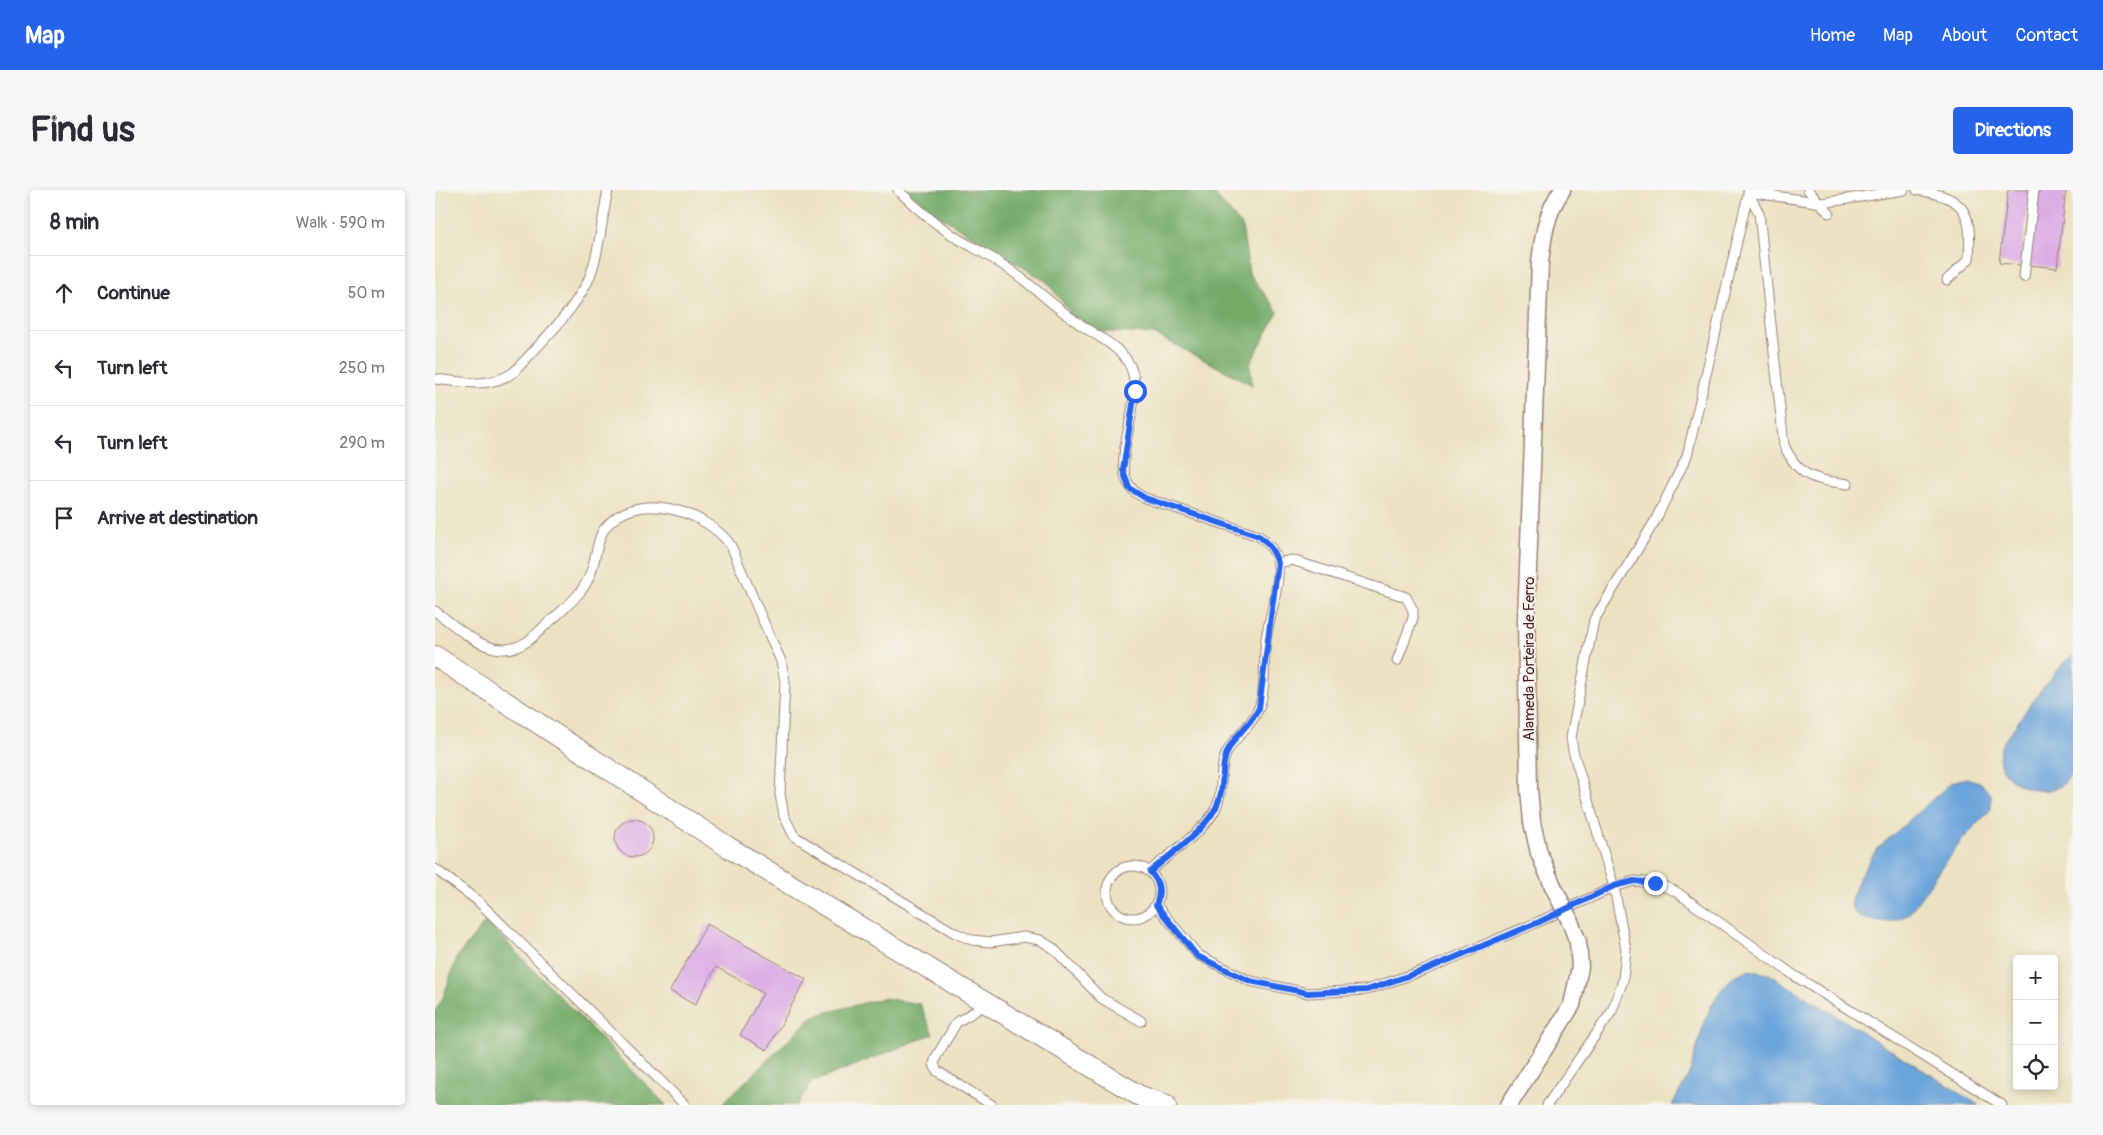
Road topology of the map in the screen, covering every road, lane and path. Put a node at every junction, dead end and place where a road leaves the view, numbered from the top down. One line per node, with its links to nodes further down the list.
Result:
1 (608, 190): 13 (lane)
2 (898, 190): 15 (lane)
3 (1562, 190): 28 (street, Alameda Porteira de Ferro, bridge)
4 (1809, 190): 9 (lane)
5 (1904, 190): 9 (lane)
6 (1917, 190): 12 (lane)
7 (2034, 190): 11 (lane)
8 (1749, 191): 9 (lane); 14 (lane); 21 (lane)
9 (1822, 203): 10 (lane)
10 (1829, 213)
11 (2024, 276)
12 (1947, 280)
13 (435, 379)
14 (1848, 484)
15 (1278, 563): 18 (lane); 20 (lane)
16 (435, 611): 24 (lane)
17 (435, 656): 23 (street)
18 (1397, 661)
19 (435, 869): 25 (lane)
20 (1150, 872): 22 (lane); 22 (lane)
21 (1614, 886): 22 (lane); 29 (lane); 30 (lane)
22 (1156, 905)
23 (987, 1004): 26 (lane); 27 (street)
24 (1141, 1021)
25 (685, 1105)
26 (992, 1105)
27 (1166, 1105)
28 (1509, 1105)
29 (1547, 1105)
30 (2002, 1105)

